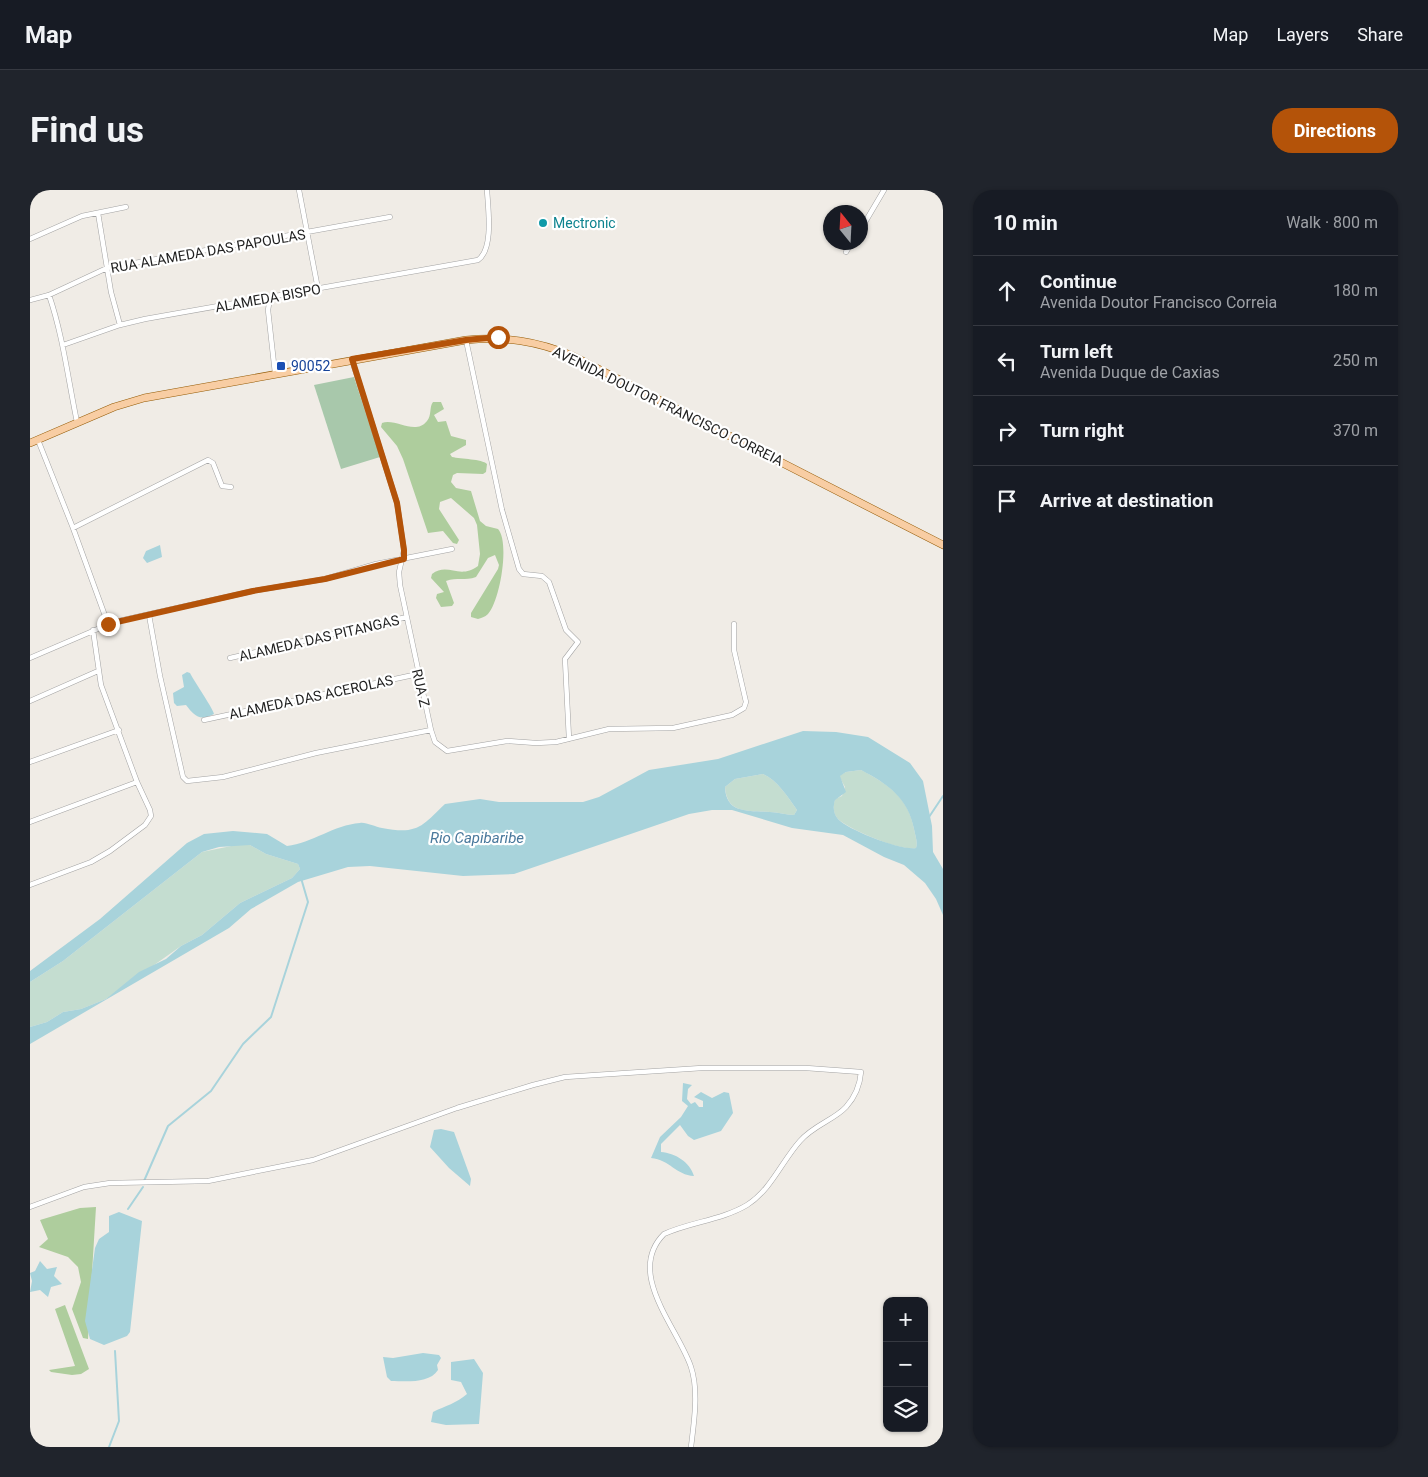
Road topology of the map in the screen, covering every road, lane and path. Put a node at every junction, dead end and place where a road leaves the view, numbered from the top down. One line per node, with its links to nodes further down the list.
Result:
1 (299, 190): 8 (street)
2 (487, 190): 11 (street, ALAMEDA BISPO)
3 (884, 190): 6 (street)
4 (126, 208): 5 (street)
5 (98, 212): 9 (street); 10 (street)
6 (868, 216)
7 (390, 217): 8 (street, RUA ALAMEDA DAS PAPOULAS)
8 (308, 232): 10 (street, RUA ALAMEDA DAS PAPOULAS); 11 (street)
9 (30, 239)
10 (107, 268): 12 (street, RUA ALAMEDA DAS PAPOULAS); 15 (street)
11 (318, 289): 13 (street, ALAMEDA BISPO)
12 (49, 295): 14 (street, RUA ALAMEDA DAS PAPOULAS); 17 (street)
13 (270, 298): 15 (street, ALAMEDA BISPO); 19 (street)
14 (30, 300)
15 (120, 325): 17 (street, ALAMEDA BISPO)
16 (466, 340): 18 (main road, AVENIDA DOUTOR FRANCISCO CORREIA); 25 (main road, AVENIDA DOUTOR FRANCISCO CORREIA); 41 (street)
17 (64, 346): 20 (street)
18 (352, 359): 19 (main road, AVENIDA DOUTOR FRANCISCO CORREIA); 27 (street, RUA Z)
19 (275, 373): 20 (main road, AVENIDA DOUTOR FRANCISCO CORREIA)
20 (77, 422): 21 (main road, AVENIDA DOUTOR FRANCISCO CORREIA)
21 (38, 440): 22 (main road, AVENIDA DOUTOR FRANCISCO CORREIA); 24 (street)
22 (30, 443)
23 (230, 487): 24 (street)
24 (73, 528): 30 (street)
25 (943, 545)
26 (452, 549): 27 (street)
27 (404, 559): 28 (street); 29 (street, RUA Z)
28 (149, 615): 30 (street); 40 (street)
29 (407, 617): 34 (street, ALAMEDA DAS PITANGAS); 36 (street, RUA Z)
30 (108, 624): 32 (street)
31 (734, 624): 41 (street)
32 (93, 630): 33 (street); 35 (street)
33 (30, 658)
34 (230, 658)
35 (98, 671): 37 (street); 39 (street)
36 (418, 674): 38 (street, ALAMEDA DAS ACEROLAS); 40 (street, RUA Z)
37 (30, 701)
38 (204, 720)
39 (119, 730): 42 (street); 43 (street)
40 (431, 730): 41 (street, RUA Z)
41 (569, 739)
42 (30, 762)
43 (137, 782): 44 (street); 45 (street)
44 (30, 822)
45 (30, 885)
46 (30, 1207): 47 (street)
47 (691, 1447)

